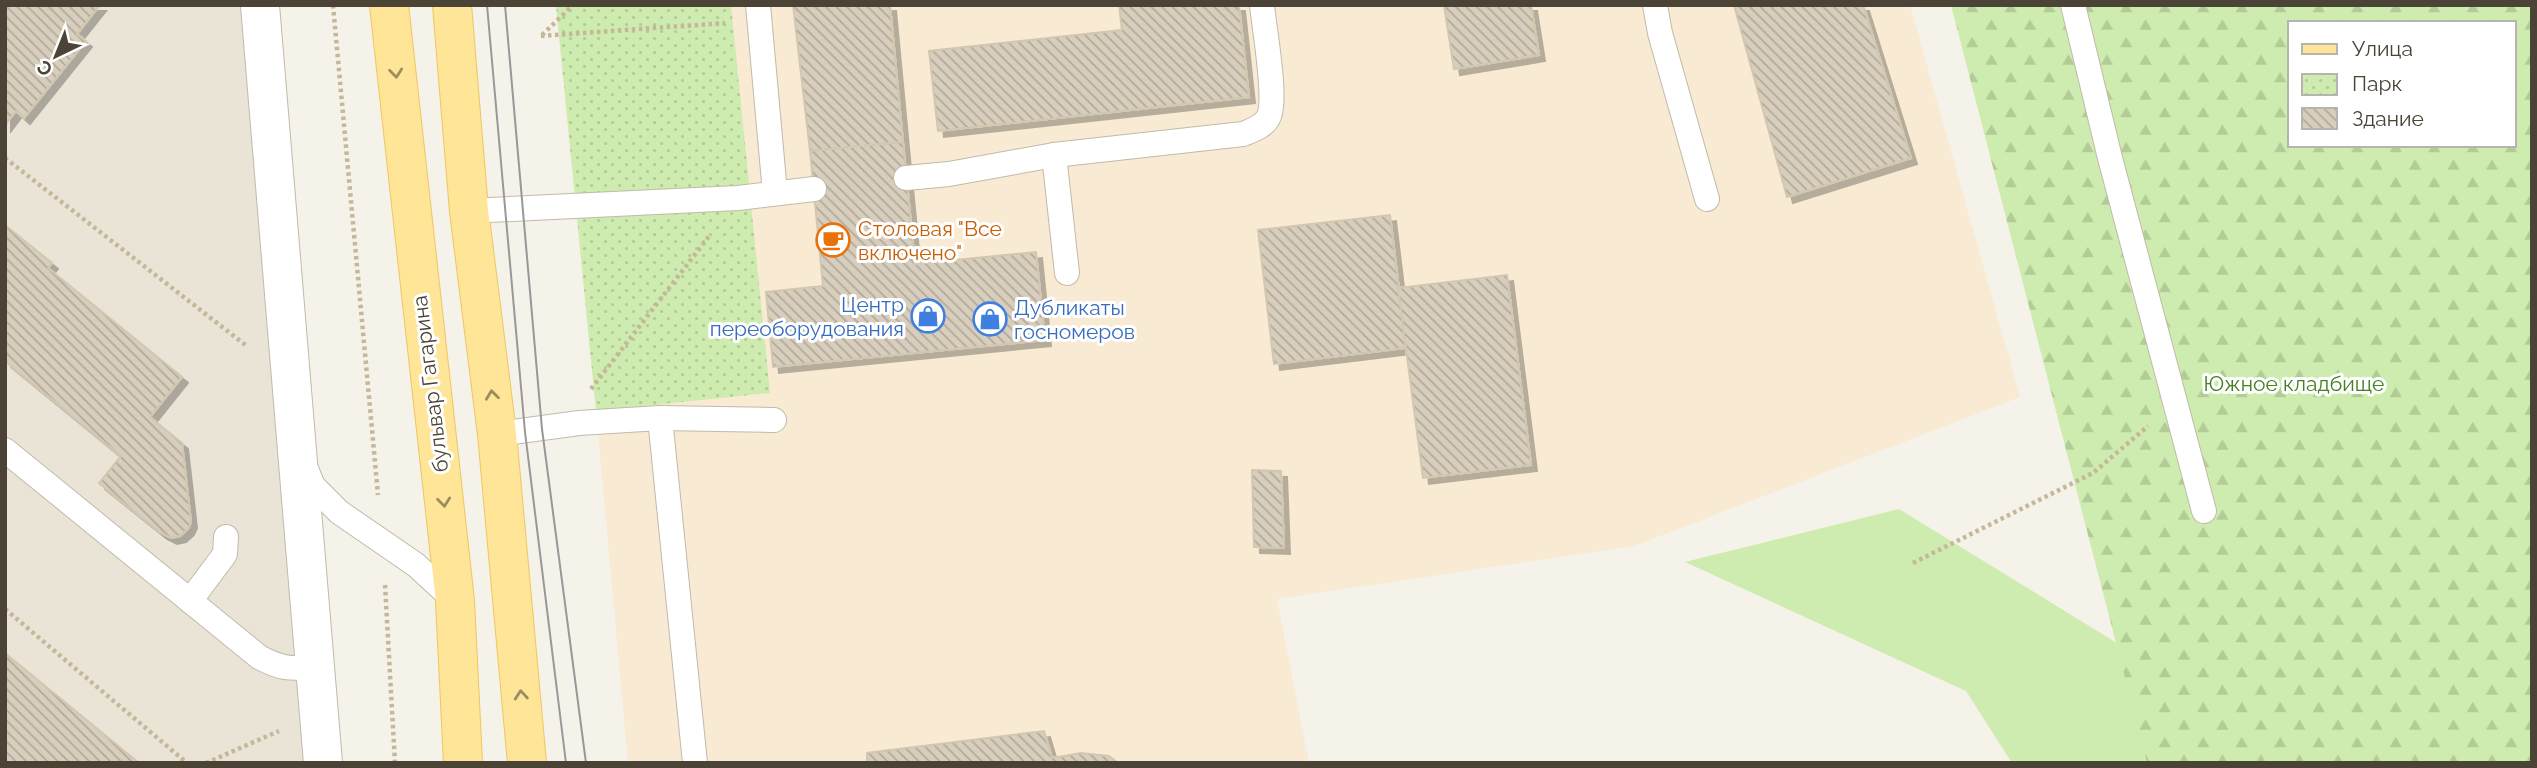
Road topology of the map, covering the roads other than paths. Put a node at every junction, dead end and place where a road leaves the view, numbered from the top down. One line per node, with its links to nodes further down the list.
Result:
1 (260, 5): 20 (street)
2 (389, 5): 14 (main road, бульвар Гагарина, one-way to 14)
3 (452, 5): 13 (main road)
4 (1262, 5): 8 (lane)
5 (1655, 5): 12 (lane)
6 (2073, 5): 22 (lane)
7 (759, 13): 11 (lane)
8 (1054, 155): 9 (lane); 15 (lane)
9 (906, 178)
10 (814, 189): 11 (lane)
11 (775, 193): 13 (lane)
12 (1707, 199)
13 (469, 211): 14 (main road); 18 (main road, one-way to 13)
14 (410, 215): 19 (main road, бульвар Гагарина)
15 (1067, 273)
16 (660, 418): 17 (lane); 18 (lane); 30 (lane)
17 (774, 420)
18 (497, 435): 19 (main road); 29 (main road, one-way to 18)
19 (438, 442): 25 (main road, бульвар Гагарина, one-way to 25)
20 (296, 444): 25 (lane); 26 (street)
21 (5, 450): 24 (lane)
22 (2204, 511)
23 (226, 537): 24 (lane)
24 (190, 601): 26 (lane)
25 (455, 601): 28 (main road, бульвар Гагарина)
26 (314, 667): 27 (street)
27 (323, 763)
28 (463, 763)
29 (527, 763)
30 (695, 763)

